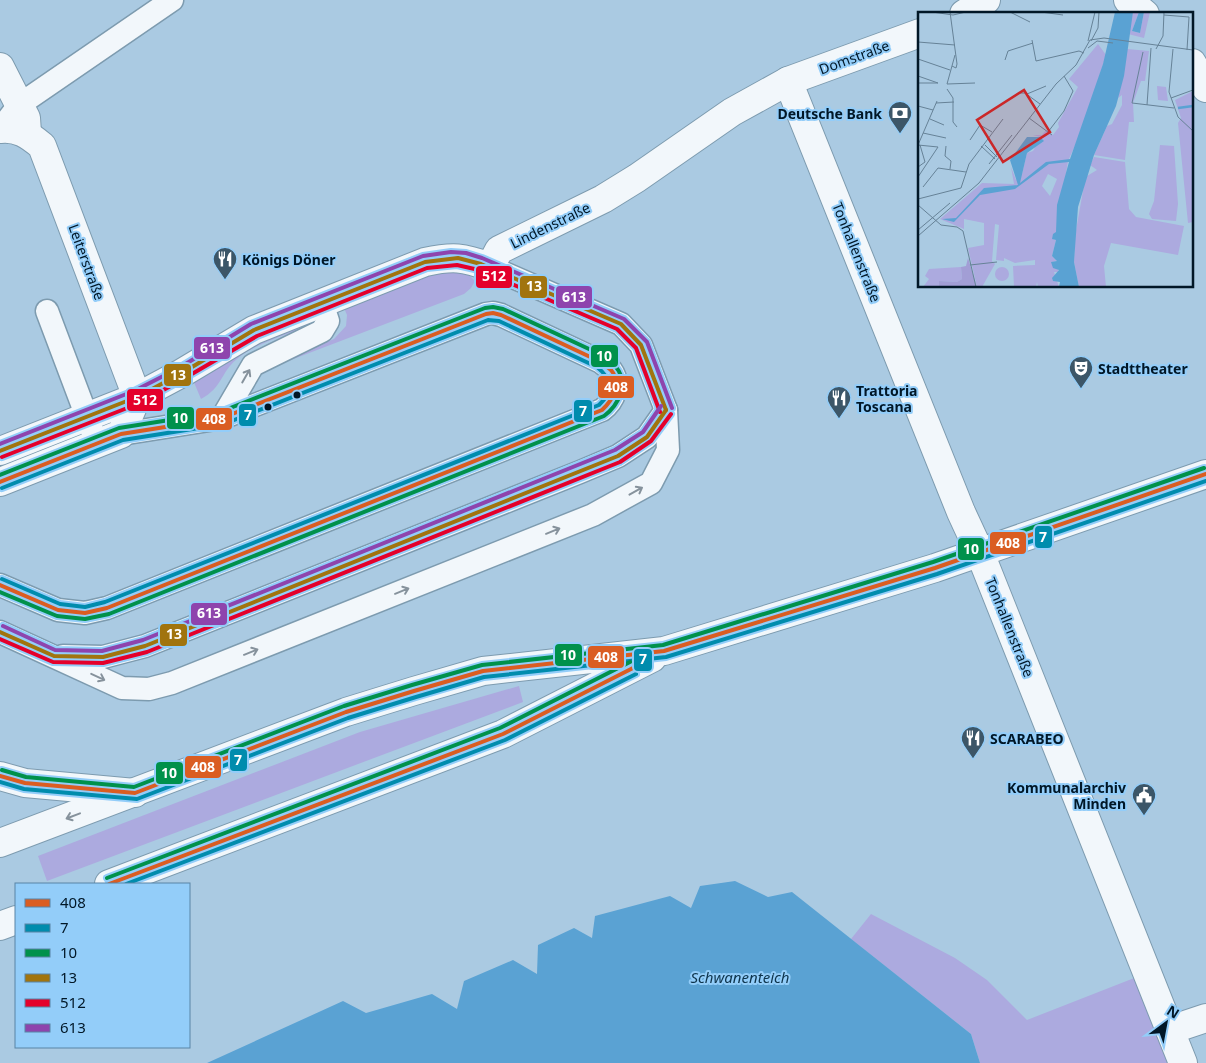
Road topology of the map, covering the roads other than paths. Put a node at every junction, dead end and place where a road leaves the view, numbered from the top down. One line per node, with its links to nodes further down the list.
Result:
1 (172, 0): 11 (lane)
2 (986, 0): 4 (street)
3 (1128, 0): 5 (street)
4 (967, 12)
5 (1143, 12)
6 (918, 34): 9 (street, Domstraße)
7 (0, 67): 11 (street)
8 (1194, 67): 10 (street)
9 (788, 82): 14 (street, Lindenstraße); 25 (street, Tonhallenstraße)
10 (1206, 88)
11 (19, 105): 12 (lane); 13 (street)
12 (0, 129): 13 (street)
13 (27, 133): 17 (street, Leiterstraße)
14 (490, 267): 15 (street); 18 (lane)
15 (322, 303): 17 (street); 20 (lane, one-way to 15)
16 (47, 311): 19 (lane)
17 (137, 398): 19 (street); 21 (street)
18 (666, 410): 29 (lane); 29 (lane, one-way to 18)
19 (88, 418): 21 (lane); 22 (street)
20 (222, 418): 21 (lane); 26 (lane)
21 (109, 439): 24 (street)
22 (0, 452)
23 (1206, 474): 25 (street)
24 (0, 482)
25 (980, 552): 28 (street); 39 (street, Tonhallenstraße)
26 (0, 585)
27 (0, 632): 29 (lane)
28 (664, 651): 30 (street); 31 (street)
29 (54, 656)
30 (604, 657): 31 (lane); 33 (street)
31 (600, 685): 35 (street)
32 (0, 776): 33 (street)
33 (135, 793): 34 (street, one-way to 34)
34 (0, 843)
35 (112, 883)
36 (15, 920): 37 (street)
37 (0, 926)
38 (1206, 1018): 39 (street)
39 (1170, 1030): 40 (street, Tonhallenstraße)
40 (1183, 1063)

